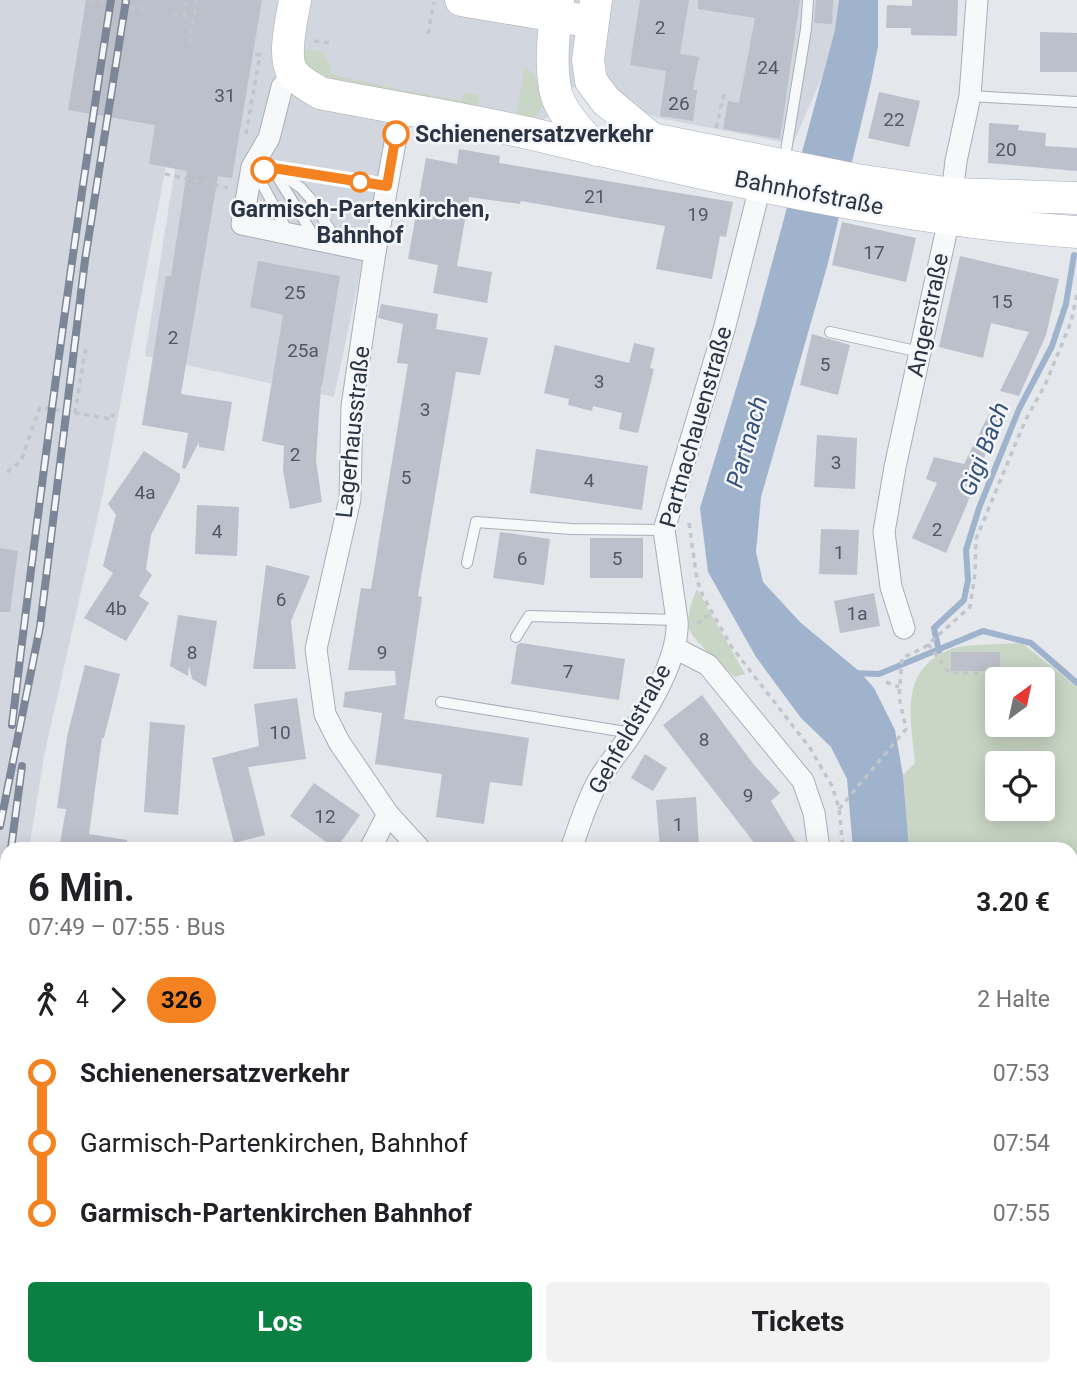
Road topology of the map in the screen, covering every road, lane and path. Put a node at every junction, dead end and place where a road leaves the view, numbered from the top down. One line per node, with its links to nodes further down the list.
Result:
1 (89, 0): 2 (path)
2 (95, 0): 11 (path)
3 (186, 0): 18 (path)
4 (197, 0): 19 (path)
5 (295, 0): 23 (main road)
6 (435, 0): 20 (path)
7 (461, 0): 13 (main road)
8 (808, 0): 35 (lane)
9 (977, 0): 26 (street, Angerstraße)
10 (141, 2): 14 (path)
11 (106, 3)
12 (129, 7): 14 (path)
13 (557, 8): 16 (main road); 29 (main road)
14 (139, 9): 15 (path)
15 (151, 10)
16 (595, 11): 24 (main road)
17 (173, 14): 18 (path)
18 (184, 16): 19 (path)
19 (193, 18): 21 (path)
20 (428, 34)
21 (189, 44)
22 (253, 54): 33 (path)
23 (293, 73): 28 (main road, Bahnhofstraße); 33 (street)
24 (598, 91): 29 (main road); 35 (main road, Bahnhofstraße)
25 (724, 94): 30 (path)
26 (970, 96): 27 (lane); 39 (street, Angerstraße)
27 (1077, 102)
28 (401, 110): 31 (main road, Bahnhofstraße); 36 (street, Lagerhausstraße)
29 (566, 114): 31 (main road); 32 (main road)
30 (717, 122)
31 (543, 136): 32 (main road, Bahnhofstraße)
32 (597, 150): 35 (main road, Bahnhofstraße)
33 (257, 159): 36 (lane); 41 (lane); 41 (street); 42 (lane); 43 (lane)
34 (165, 174): 37 (path)
35 (779, 174): 39 (main road, Bahnhofstraße); 53 (street, Partnachauenstraße)
36 (387, 186): 44 (street, Lagerhausstraße)
37 (237, 190)
38 (1077, 198): 39 (main road, Bahnhofstraße)
39 (950, 206): 40 (main road, Bahnhofstraße); 48 (street, Angerstraße)
40 (1077, 232)
41 (290, 234): 42 (street)
42 (316, 240): 43 (street)
43 (340, 245): 44 (street)
44 (375, 252): 68 (street, Lagerhausstraße)
45 (1077, 294): 55 (path)
46 (830, 332): 48 (lane)
47 (86, 346): 49 (path)
48 (920, 352): 58 (street, Angerstraße)
49 (75, 413): 50 (path); 51 (path)
50 (113, 414)
51 (8, 472)
52 (692, 511): 73 (path)
53 (664, 530): 54 (lane); 57 (street, Partnachauenstraße)
54 (467, 563)
55 (971, 601): 56 (path); 60 (path)
56 (964, 605)
57 (677, 620): 59 (lane); 61 (street, Partnachauenstraße)
58 (904, 628)
59 (516, 637)
60 (931, 645): 62 (path); 64 (path)
61 (675, 648): 66 (street, Gehfeldstraße); 72 (street)
62 (984, 673)
63 (886, 682): 64 (path)
64 (899, 687): 67 (path)
65 (441, 702): 66 (lane)
66 (632, 733): 71 (street, Gehfeldstraße)
67 (847, 799)
68 (388, 814): 69 (street); 70 (street, Lagerhausstraße)
69 (373, 842)
70 (414, 842)
71 (574, 842)
72 (818, 842)
73 (842, 842)

